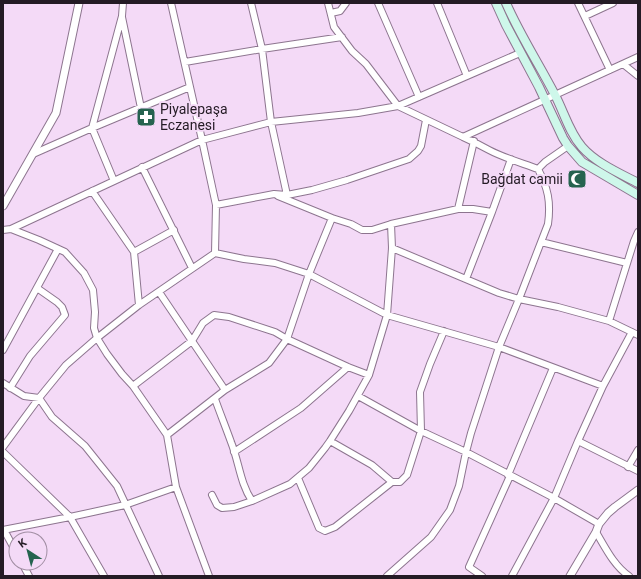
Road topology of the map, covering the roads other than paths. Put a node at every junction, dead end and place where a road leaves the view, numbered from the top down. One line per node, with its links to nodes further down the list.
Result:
1 (79, 3): 38 (street)
2 (123, 3): 14 (street)
3 (171, 3): 20 (street)
4 (328, 3): 13 (street)
5 (346, 3): 13 (street)
6 (378, 3): 27 (street)
7 (437, 3): 23 (street)
8 (496, 3): 18 (main road)
9 (506, 3): 26 (main road)
10 (578, 3): 15 (street)
11 (613, 3): 15 (street)
12 (253, 4): 17 (street)
13 (331, 13): 16 (street)
14 (122, 16): 30 (street); 33 (street)
15 (585, 16): 22 (street)
16 (342, 37): 17 (street); 29 (street)
17 (262, 49): 20 (street); 32 (street)
18 (520, 53): 23 (street); 28 (main road)
19 (638, 57): 21 (street)
20 (185, 62): 25 (street)
21 (624, 64): 22 (street); 24 (street)
22 (610, 70): 26 (street)
23 (467, 76): 27 (street)
24 (638, 76)
25 (190, 87): 30 (street); 35 (street)
26 (555, 95): 28 (street); 43 (main road)
27 (418, 97): 29 (street)
28 (545, 99): 34 (street); 37 (main road)
29 (398, 106): 31 (street); 32 (street)
30 (141, 108): 33 (street)
31 (426, 120): 34 (street); 46 (street)
32 (271, 122): 35 (street); 46 (street)
33 (92, 128): 38 (street); 42 (street)
34 (463, 137): 36 (street)
35 (202, 140): 40 (street); 48 (street)
36 (474, 141): 39 (street); 50 (street)
37 (568, 146): 41 (street); 47 (main road)
38 (33, 154): 49 (street)
39 (511, 159): 41 (street); 51 (street)
40 (142, 167): 42 (street); 56 (street)
41 (538, 169): 58 (street)
42 (114, 181): 44 (street)
43 (638, 183)
44 (92, 191): 54 (street); 61 (street)
45 (274, 194): 46 (street); 48 (street); 52 (street)
46 (287, 195)
47 (638, 195)
48 (216, 205): 62 (street)
49 (3, 206)
50 (458, 209): 51 (street); 53 (street)
51 (492, 212): 66 (street)
52 (332, 218): 53 (street); 65 (street)
53 (391, 224): 59 (street)
54 (11, 229): 55 (street); 60 (street)
55 (3, 230)
56 (174, 230): 61 (street); 64 (street)
57 (638, 232): 63 (street)
58 (541, 242): 63 (street); 69 (street)
59 (392, 248): 66 (street); 71 (street)
60 (58, 249): 67 (street); 75 (street)
61 (134, 252): 70 (street)
62 (215, 253): 64 (street); 65 (street)
63 (627, 263): 72 (street)
64 (192, 268): 68 (street)
65 (309, 274): 71 (street); 76 (street)
66 (466, 279): 69 (street)
67 (37, 288): 79 (street); 86 (street)
68 (160, 292): 70 (street); 77 (street)
69 (519, 299): 72 (street); 78 (street)
70 (139, 305): 75 (street)
71 (387, 314): 73 (street); 82 (street)
72 (609, 321): 74 (street)
73 (444, 331): 78 (street); 91 (street)
74 (635, 334): 85 (street)
75 (97, 338): 84 (street); 89 (street)
76 (288, 339): 77 (street); 80 (street); 87 (street)
77 (192, 341): 84 (street); 87 (street)
78 (499, 347): 81 (street); 99 (street)
79 (3, 350)
80 (348, 367): 82 (street); 98 (street)
81 (553, 368): 85 (street); 102 (street)
82 (369, 375): 88 (street)
83 (3, 383): 86 (street)
84 (133, 386): 92 (street)
85 (603, 386): 94 (street)
86 (10, 388): 89 (street)
87 (225, 390): 90 (street)
88 (358, 396): 91 (street); 93 (street)
89 (39, 398): 95 (street); 110 (street)
90 (215, 398): 92 (street); 98 (street)
91 (421, 431): 99 (street); 104 (street)
92 (167, 435): 105 (street)
93 (330, 441): 103 (street); 104 (street)
94 (578, 441): 100 (street); 108 (street)
95 (3, 447)
96 (638, 450): 100 (street)
97 (3, 452): 111 (street)
98 (234, 452): 109 (street)
99 (466, 452): 102 (street); 119 (street)
100 (628, 467): 101 (street)
101 (638, 471)
102 (509, 475): 108 (street); 115 (street)
103 (298, 478): 104 (street); 109 (street)
104 (392, 482)
105 (176, 487): 110 (street); 118 (street)
106 (638, 490): 112 (street)
107 (212, 495): 109 (street)
108 (554, 498): 112 (street); 120 (street)
109 (252, 501)
110 (125, 505): 111 (street); 117 (street)
111 (70, 517): 113 (street); 116 (street)
112 (599, 524): 114 (street)
113 (3, 530)
114 (596, 532): 121 (street); 122 (street)
115 (479, 575)
116 (104, 576)
117 (159, 576)
118 (209, 576)
119 (387, 576)
120 (512, 576)
121 (570, 576)
122 (629, 576)

